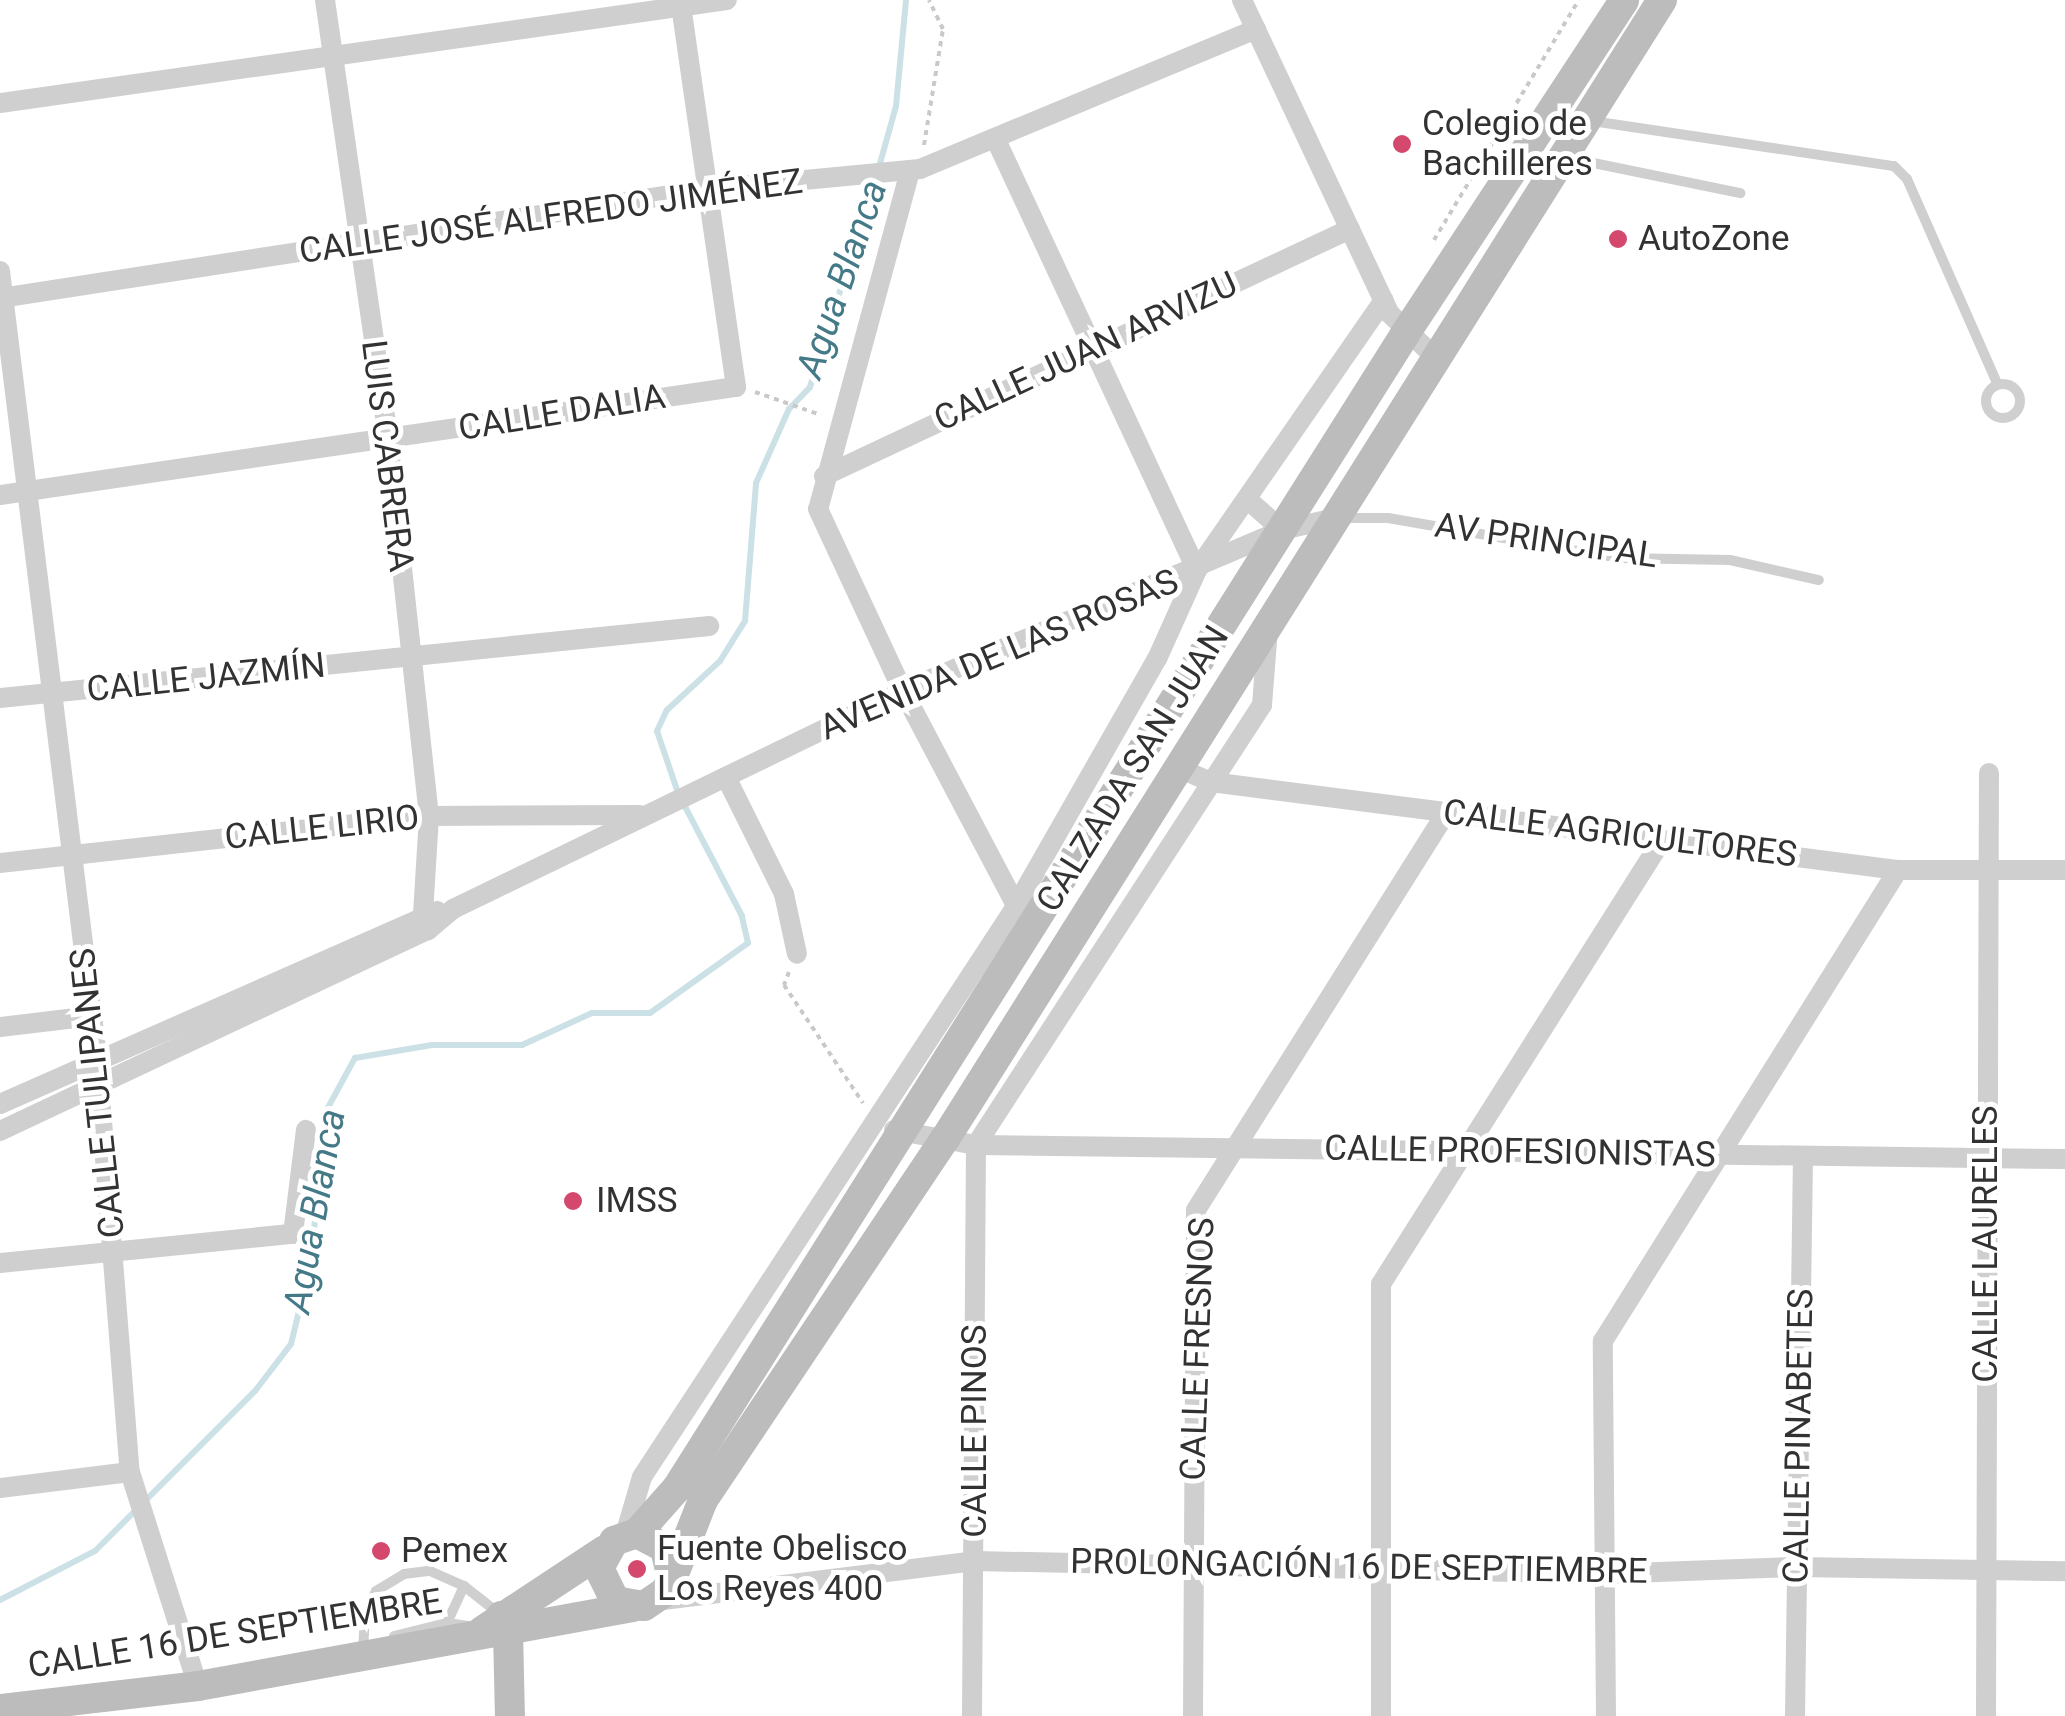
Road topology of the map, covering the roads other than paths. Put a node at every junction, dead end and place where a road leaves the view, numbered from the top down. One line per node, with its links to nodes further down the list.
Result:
1 (325, 0): 8 (street, LUIS CABRERA)
2 (727, 0): 6 (street)
3 (1242, 0): 7 (street)
4 (1624, 0): 21 (main road, CALZADA SAN JUAN)
5 (1662, 0): 10 (main road, CALZADA SAN JUAN)
6 (680, 4): 8 (street); 14 (street)
7 (1256, 29): 11 (street, CALLE JOSÉ ALFREDO JIMÉNEZ); 16 (street)
8 (335, 59): 9 (street); 17 (street, LUIS CABRERA)
9 (0, 103)
10 (1587, 119): 12 (main road, CALZADA SAN JUAN); 24 (lane)
11 (997, 142): 13 (street, CALLE JOSÉ ALFREDO JIMÉNEZ); 22 (street)
12 (1563, 156): 15 (lane); 23 (main road, CALZADA SAN JUAN)
13 (908, 170): 14 (street, CALLE JOSÉ ALFREDO JIMÉNEZ); 26 (street)
14 (708, 189): 17 (street, CALLE JOSÉ ALFREDO JIMÉNEZ); 25 (street, CALLE DALIA)
15 (1740, 193)
16 (1350, 229): 20 (street); 22 (street, CALLE JUAN ARVIZU)
17 (357, 244): 19 (street, CALLE JOSÉ ALFREDO JIMÉNEZ); 25 (street, LUIS CABRERA)
18 (0, 271): 19 (street, CALLE TULIPANES)
19 (2, 298): 27 (street, CALLE TULIPANES)
20 (1384, 300): 21 (street); 29 (street)
21 (1404, 334): 23 (street); 31 (main road, CALZADA SAN JUAN)
22 (1088, 348): 26 (street, CALLE JUAN ARVIZU); 32 (street)
23 (1436, 358): 30 (main road, CALZADA SAN JUAN)
24 (1997, 384)
25 (388, 439): 27 (street, CALLE DALIA); 36 (street, LUIS CABRERA)
26 (824, 476): 37 (street)
27 (30, 491): 28 (street, CALLE DALIA); 38 (street, CALLE TULIPANES)
28 (0, 495)
29 (1248, 499): 31 (street); 32 (street)
30 (1332, 518): 31 (street, AVENIDA DE LAS ROSAS); 33 (lane, AV PRINCIPAL); 34 (main road, CALZADA SAN JUAN)
31 (1282, 530): 32 (street, AVENIDA DE LAS ROSAS); 53 (main road, CALZADA SAN JUAN)
32 (1197, 570): 37 (street, AVENIDA DE LAS ROSAS); 53 (street)
33 (1819, 580)
34 (1268, 622): 40 (main road, CALZADA SAN JUAN); 43 (street)
35 (709, 626): 36 (street, CALLE JAZMÍN)
36 (411, 658): 38 (street, CALLE JAZMÍN); 46 (street, LUIS CABRERA)
37 (903, 690): 42 (street, AVENIDA DE LAS ROSAS); 53 (street)
38 (55, 692): 39 (street, CALLE JAZMÍN); 48 (street, CALLE TULIPANES)
39 (0, 698)
40 (1179, 768): 43 (street, CALLE AGRICULTORES); 64 (main road, CALZADA SAN JUAN)
41 (1989, 773): 51 (street, CALLE LAURELES)
42 (720, 781): 45 (street, AVENIDA DE LAS ROSAS); 55 (street)
43 (1211, 782): 44 (street, CALLE AGRICULTORES); 65 (street)
44 (1446, 812): 47 (street, CALLE AGRICULTORES); 66 (street, CALLE FRESNOS)
45 (646, 815): 46 (street, CALLE LIRIO); 54 (street)
46 (429, 816): 48 (street, CALLE LIRIO); 54 (street, LUIS CABRERA)
47 (1662, 840): 50 (street, CALLE AGRICULTORES); 67 (street)
48 (70, 855): 49 (street, CALLE LIRIO); 56 (street, CALLE TULIPANES)
49 (0, 863)
50 (1898, 870): 51 (street, CALLE AGRICULTORES); 68 (street)
51 (1990, 870): 52 (street, CALLE AGRICULTORES); 70 (street, CALLE LAURELES)
52 (2065, 870)
53 (1024, 918): 61 (main road, CALZADA SAN JUAN)
54 (426, 922): 58 (street); 59 (street)
55 (797, 954)
56 (92, 1016): 57 (street); 58 (street, CALLE TULIPANES)
57 (0, 1027)
58 (98, 1057): 59 (street, CALLE TULIPANES); 60 (street)
59 (100, 1081): 63 (street); 72 (street, CALLE TULIPANES)
60 (0, 1104)
61 (889, 1128): 64 (street, CALLE PROFESIONISTAS); 76 (main road, CALZADA SAN JUAN); 77 (street)
62 (306, 1130): 72 (street)
63 (0, 1131)
64 (945, 1139): 65 (street, CALLE PROFESIONISTAS); 76 (main road, CALZADA SAN JUAN)
65 (976, 1145): 66 (street, CALLE PROFESIONISTAS); 78 (street, CALLE PINOS)
66 (1234, 1148): 67 (street, CALLE PROFESIONISTAS); 79 (street, CALLE FRESNOS)
67 (1461, 1151): 68 (street, CALLE PROFESIONISTAS); 80 (street)
68 (1725, 1155): 69 (street, CALLE PROFESIONISTAS); 84 (street)
69 (1802, 1156): 70 (street, CALLE PROFESIONISTAS); 81 (street, CALLE PINABETES)
70 (1986, 1158): 71 (street, CALLE PROFESIONISTAS); 82 (street, CALLE LAURELES)
71 (2065, 1159)
72 (116, 1253): 73 (street); 74 (street, CALLE TULIPANES)
73 (0, 1264)
74 (133, 1477): 75 (street); 90 (street, CALLE TULIPANES)
75 (0, 1488)
76 (690, 1494): 77 (main road, CALZADA SAN JUAN); 86 (main road, CALZADA SAN JUAN)
77 (622, 1539): 86 (main road); 86 (main road); 88 (main road, CALLE 16 DE SEPTIEMBRE)
78 (975, 1561): 79 (street, PROLONGACIÓN 16 DE SEPTIEMBRE); 86 (street, PROLONGACIÓN 16 DE SEPTIEMBRE); 93 (street, CALLE PINOS)
79 (1193, 1564): 80 (street, PROLONGACIÓN 16 DE SEPTIEMBRE); 94 (street, CALLE FRESNOS)
80 (1383, 1566): 84 (street, PROLONGACIÓN 16 DE SEPTIEMBRE); 95 (street)
81 (1797, 1567): 82 (street, PROLONGACIÓN 16 DE SEPTIEMBRE); 84 (street, PROLONGACIÓN 16 DE SEPTIEMBRE); 97 (street, CALLE PINABETES)
82 (1986, 1571): 83 (street, PROLONGACIÓN 16 DE SEPTIEMBRE); 98 (street, CALLE LAURELES)
83 (2065, 1571)
84 (1604, 1574): 96 (street)
85 (464, 1586): 87 (lane); 88 (lane); 89 (lane)
86 (653, 1596): 88 (main road, CALLE 16 DE SEPTIEMBRE)
87 (447, 1622): 88 (lane); 89 (lane)
88 (497, 1625): 89 (main road, CALLE 16 DE SEPTIEMBRE); 92 (main road)
89 (363, 1651): 90 (main road, CALLE 16 DE SEPTIEMBRE)
90 (198, 1686): 91 (main road, CALLE 16 DE SEPTIEMBRE)
91 (0, 1709)
92 (510, 1716)
93 (972, 1716)
94 (1193, 1716)
95 (1381, 1716)
96 (1606, 1716)
97 (1794, 1716)
98 (1986, 1716)

